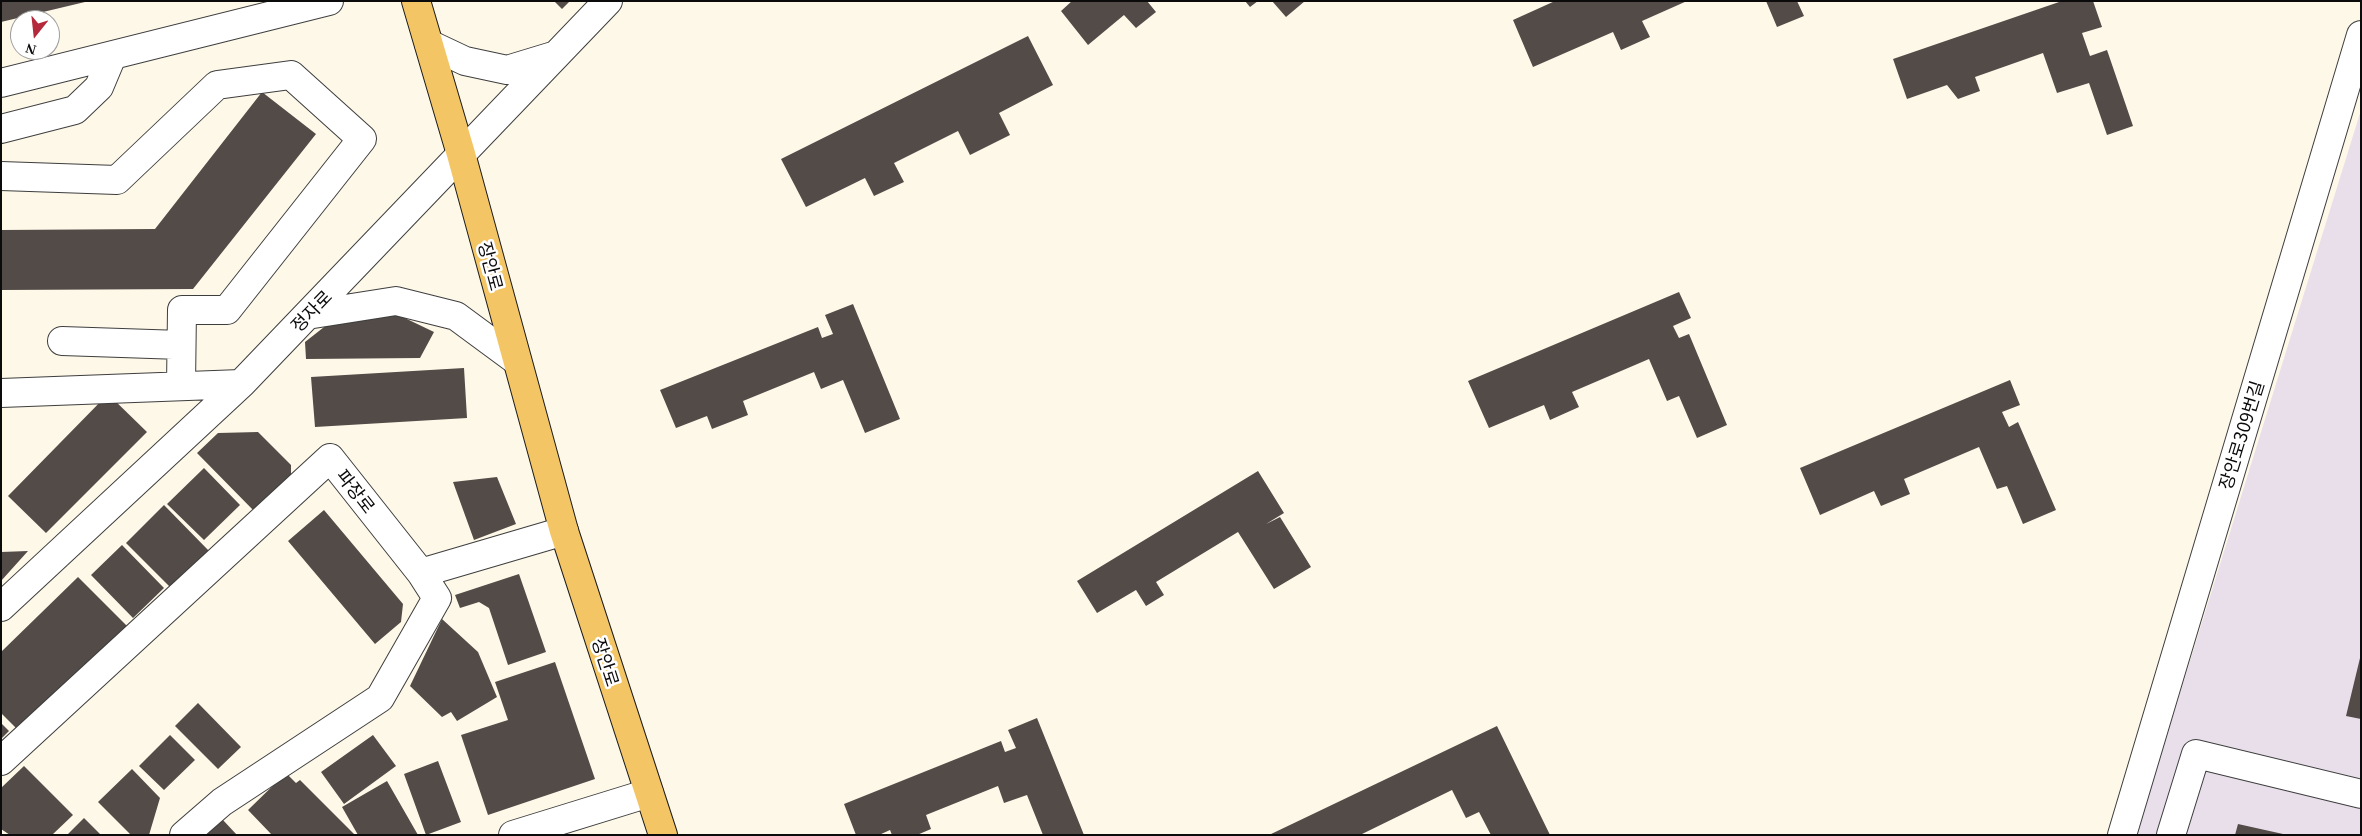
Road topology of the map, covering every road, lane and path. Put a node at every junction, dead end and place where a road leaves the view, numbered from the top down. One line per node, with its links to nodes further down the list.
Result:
1 (329, 1): 7 (street)
2 (608, 1): 6 (street, 정자로)
3 (422, 5): 5 (main road, 장안로)
4 (2361, 34): 28 (street, 장안로309번길)
5 (429, 44): 6 (street); 10 (main road, 장안로)
6 (557, 55): 10 (street, 정자로)
7 (112, 56): 8 (street); 9 (street)
8 (1, 83)
9 (1, 129)
10 (461, 154): 12 (street, 정자로); 15 (main road, 장안로)
11 (1, 176): 14 (street)
12 (307, 315): 15 (street); 16 (street, 정자로)
13 (62, 341): 14 (street)
14 (181, 345): 17 (street)
15 (517, 361): 19 (main road, 장안로)
16 (241, 384): 17 (street); 21 (street, 정자로)
17 (181, 385): 18 (street)
18 (1, 394)
19 (564, 531): 20 (street); 23 (main road, 장안로)
20 (421, 573): 22 (street, 파장로); 25 (street, 파장로)
21 (1, 607)
22 (1, 761)
23 (649, 793): 26 (street); 27 (main road, 장안로)
24 (2361, 794): 29 (street)
25 (184, 835)
26 (513, 835)
27 (663, 835)
28 (2122, 835)
29 (2171, 835)

